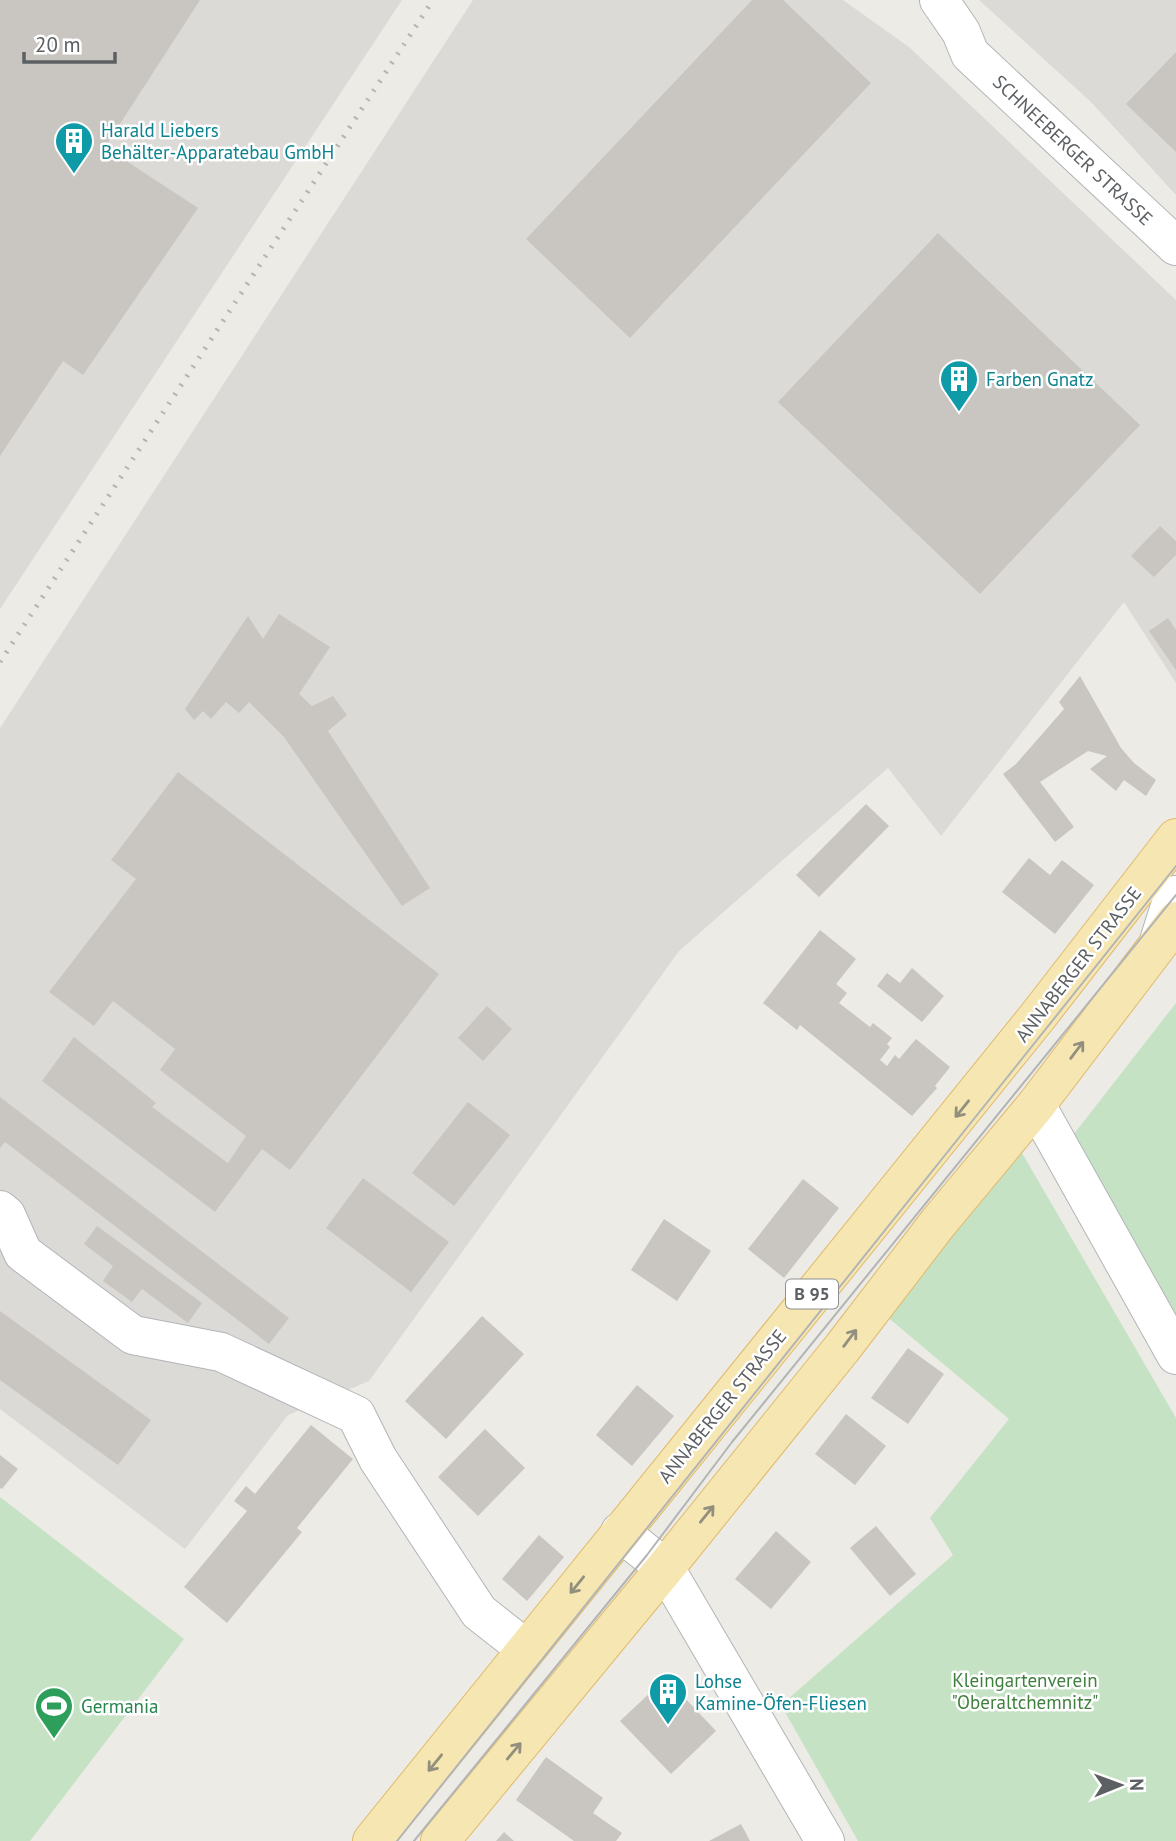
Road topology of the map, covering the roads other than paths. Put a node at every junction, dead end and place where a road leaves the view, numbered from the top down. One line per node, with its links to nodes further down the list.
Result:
1 (939, 0): 2 (street, SCHNEEBERGER STRASSE)
2 (1176, 246)
3 (1176, 838): 9 (main road, ANNABERGER STRASSE / B 95, one-way to 9)
4 (1176, 895): 5 (street, B 95)
5 (1168, 931): 6 (main road, B 95, one-way to 5)
6 (1036, 1105): 8 (street); 10 (main road, B 95, one-way to 6)
7 (0, 1210): 11 (street)
8 (1176, 1355)
9 (620, 1532): 10 (street); 11 (main road, ANNABERGER STRASSE / B 95, one-way to 11)
10 (665, 1568): 13 (main road, B 95, one-way to 10); 14 (street)
11 (526, 1649): 12 (main road, ANNABERGER STRASSE / B 95, one-way to 12)
12 (372, 1841)
13 (440, 1841)
14 (825, 1841)

